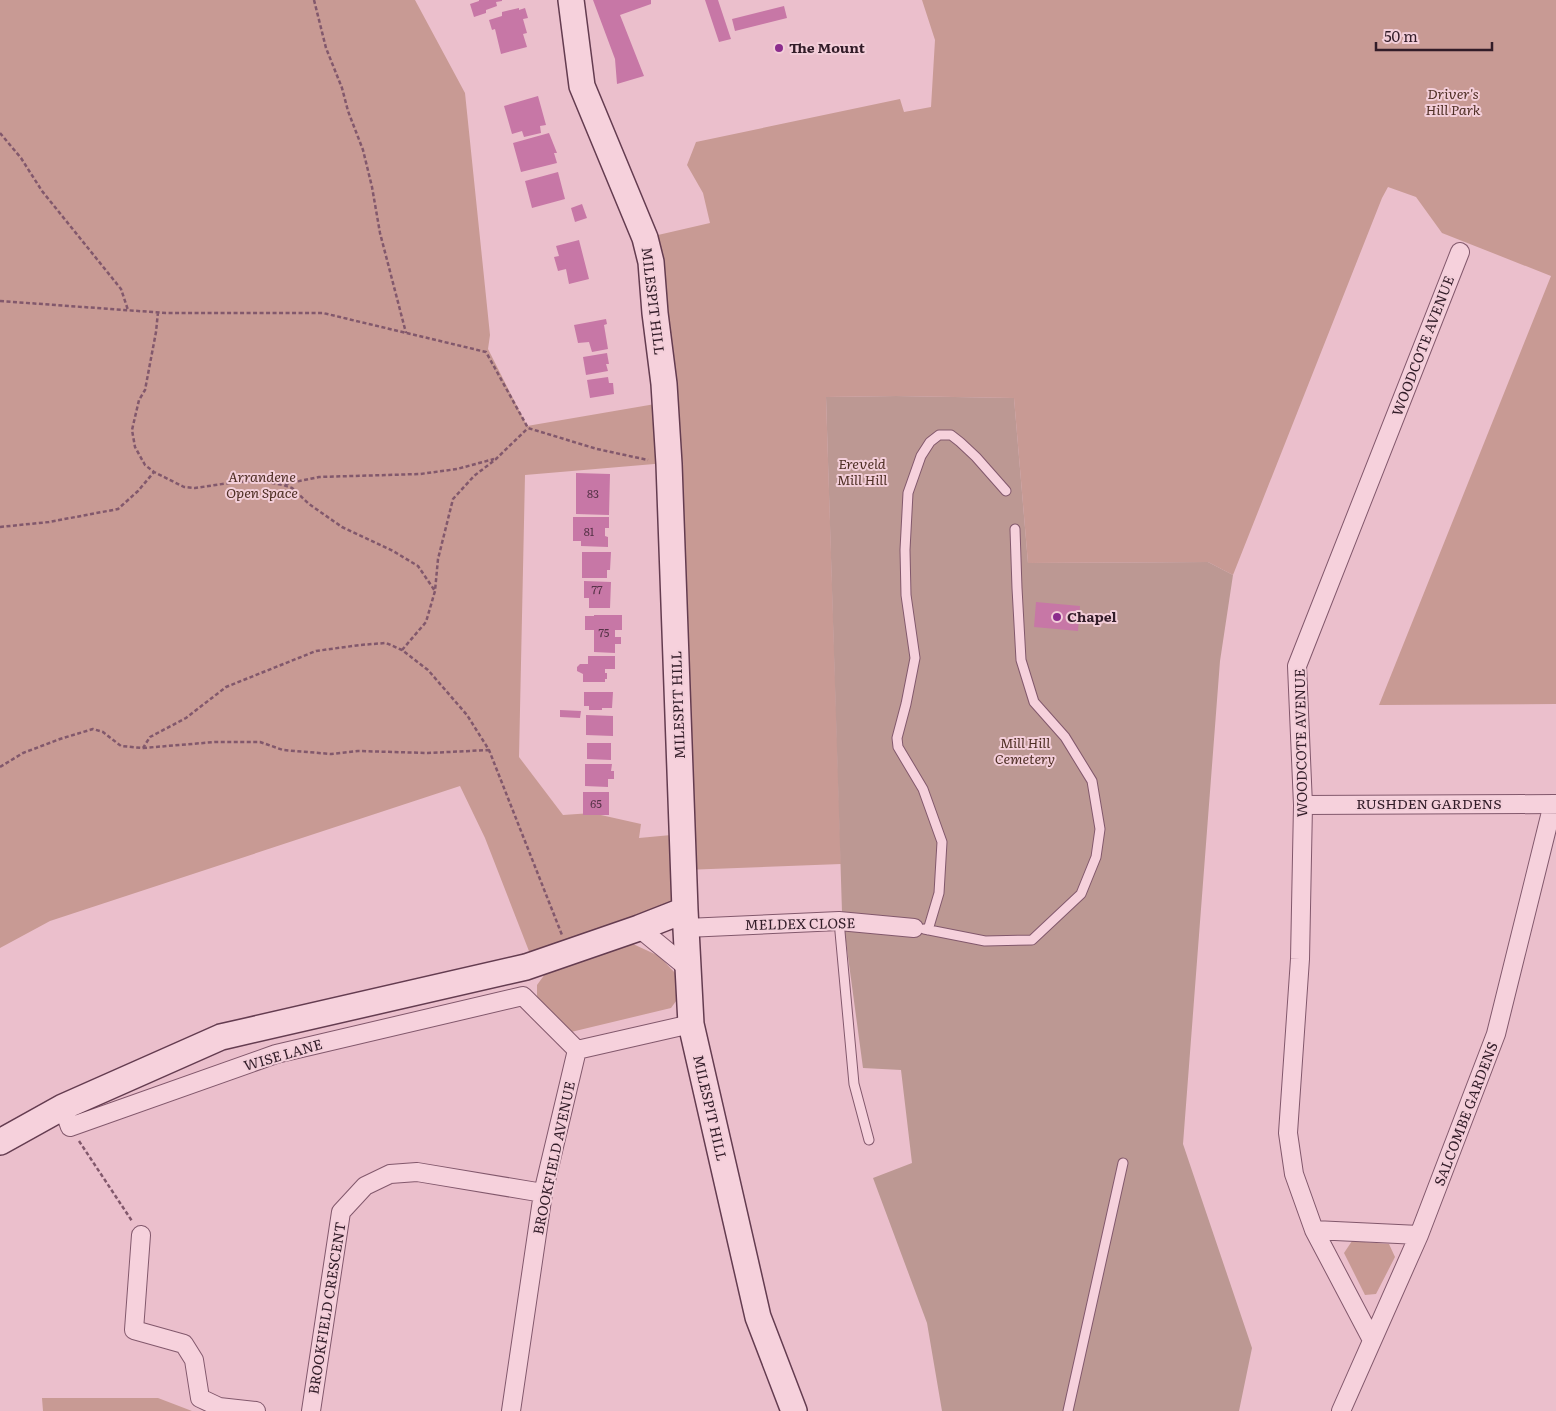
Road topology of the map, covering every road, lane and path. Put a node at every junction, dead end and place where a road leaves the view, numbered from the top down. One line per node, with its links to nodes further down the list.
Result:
1 (314, 0): 8 (path)
2 (571, 0): 11 (street, MILESPIT HILL)
3 (0, 133): 6 (path)
4 (1460, 252): 23 (street, WOODCOTE AVENUE)
5 (0, 301): 6 (path)
6 (128, 310): 7 (path)
7 (158, 312): 8 (path); 12 (path)
8 (406, 333): 9 (path)
9 (528, 428): 10 (path); 11 (path)
10 (496, 459): 13 (path); 17 (path)
11 (669, 464): 24 (street, MILESPIT HILL)
12 (154, 472): 13 (path); 15 (path)
13 (283, 484): 17 (path)
14 (1006, 490): 27 (lane)
15 (0, 526)
16 (1015, 529): 27 (lane)
17 (435, 591): 18 (path)
18 (402, 650): 19 (path); 20 (path)
19 (143, 748): 20 (path); 21 (path)
20 (489, 750): 28 (path)
21 (0, 767)
22 (1555, 804): 23 (street, RUSHDEN GARDENS); 41 (street, SALCOMBE GARDENS)
23 (1303, 805): 39 (street, WOODCOTE AVENUE)
24 (685, 919): 25 (street, MELDEX CLOSE); 26 (street, WISE LANE); 30 (street, MILESPIT HILL)
25 (839, 921): 27 (street, MELDEX CLOSE); 35 (lane)
26 (639, 928): 28 (street, WISE LANE); 30 (street)
27 (921, 929)
28 (569, 952): 29 (street, WISE LANE)
29 (526, 967): 31 (street); 34 (street, WISE LANE)
30 (689, 969): 32 (street, MILESPIT HILL)
31 (523, 996): 33 (street); 34 (street, WISE LANE)
32 (691, 1024): 33 (street); 46 (street, MILESPIT HILL)
33 (577, 1050): 38 (street, BROOKFIELD AVENUE)
34 (66, 1117): 36 (street, WISE LANE); 40 (path)
35 (869, 1140)
36 (0, 1142)
37 (1123, 1162): 47 (lane)
38 (543, 1193): 44 (street, BROOKFIELD CRESCENT); 45 (street, BROOKFIELD AVENUE)
39 (1314, 1230): 41 (street); 42 (street, WOODCOTE AVENUE)
40 (141, 1235): 43 (street)
41 (1420, 1236): 42 (street, SALCOMBE GARDENS)
42 (1372, 1340): 48 (street, SALCOMBE GARDENS)
43 (256, 1411)
44 (311, 1411)
45 (511, 1411)
46 (794, 1411)
47 (1068, 1411)
48 (1340, 1411)

